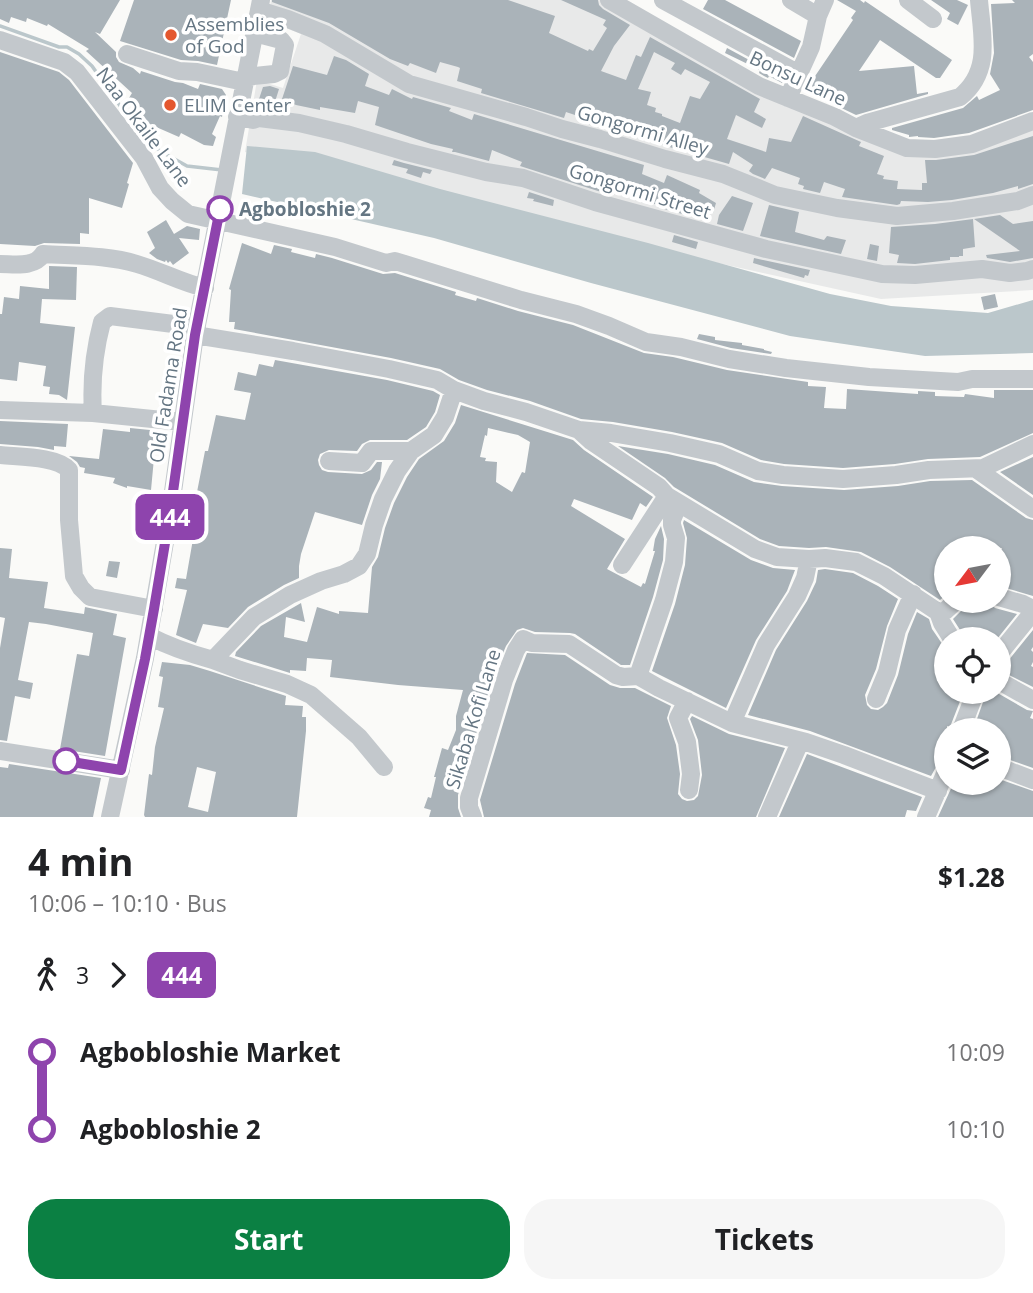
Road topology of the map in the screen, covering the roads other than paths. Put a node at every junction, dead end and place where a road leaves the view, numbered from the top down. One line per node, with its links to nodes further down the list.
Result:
1 (609, 0): 14 (street, Bonsu Lane)
2 (663, 0): 12 (street)
3 (791, 0): 7 (street)
4 (908, 0): 8 (street)
5 (979, 0): 17 (street, Bonsu Lane)
6 (260, 5): 9 (street, Old Fadama Road); 18 (street, Gongormi Alley)
7 (822, 8): 12 (street)
8 (933, 19)
9 (254, 33): 13 (street, Old Fadama Road); 13 (street)
10 (0, 40): 19 (street, Naa Okaile Lane)
11 (127, 54): 13 (street)
12 (799, 74): 14 (street)
13 (245, 80): 15 (street, Old Fadama Road)
14 (788, 98): 17 (street, Bonsu Lane)
15 (237, 117): 19 (street, Old Fadama Road); 21 (street, Gongormi Street)
16 (1033, 121): 17 (street)
17 (856, 128)
18 (1033, 195)
19 (218, 221): 22 (street, Old Fadama Road); 24 (street, Naa Okaile Lane)
20 (0, 264): 22 (street)
21 (1033, 269)
22 (205, 288): 23 (street, Old Fadama Road)
23 (196, 331): 25 (street); 27 (street); 28 (street, Old Fadama Road)
24 (1033, 379)
25 (454, 390): 29 (street); 31 (street)
26 (0, 410): 27 (street)
27 (93, 413): 28 (street)
28 (182, 422): 41 (street, Old Fadama Road)
29 (579, 430): 34 (street); 35 (street)
30 (1033, 444): 34 (street)
31 (411, 451): 33 (street); 46 (street)
32 (0, 455): 41 (street)
33 (329, 461)
34 (976, 469): 36 (street)
35 (673, 499): 37 (street); 38 (street); 47 (street)
36 (1033, 509)
37 (809, 559): 39 (street); 52 (street)
38 (622, 565)
39 (913, 594): 42 (street); 49 (street)
40 (1012, 601): 43 (street)
41 (154, 609): 44 (street, Old Fadama Road)
42 (934, 609)
43 (1033, 610): 45 (street)
44 (149, 636): 46 (street); 56 (street, Old Fadama Road)
45 (1011, 638)
46 (213, 660): 55 (street)
47 (638, 676): 50 (street); 63 (street, Sikaba Kofi Lane)
48 (1011, 688): 51 (street)
49 (876, 699)
50 (687, 701): 52 (street); 60 (street)
51 (1033, 701)
52 (732, 723): 53 (street)
53 (800, 742): 59 (street); 64 (street)
54 (0, 751): 56 (street)
55 (384, 767)
56 (121, 770): 62 (street, Old Fadama Road)
57 (1011, 772): 58 (street)
58 (1033, 780)
59 (934, 789)
60 (689, 790)
61 (936, 795): 65 (street)
62 (110, 817)
63 (473, 817)
64 (767, 817)
65 (926, 817)

